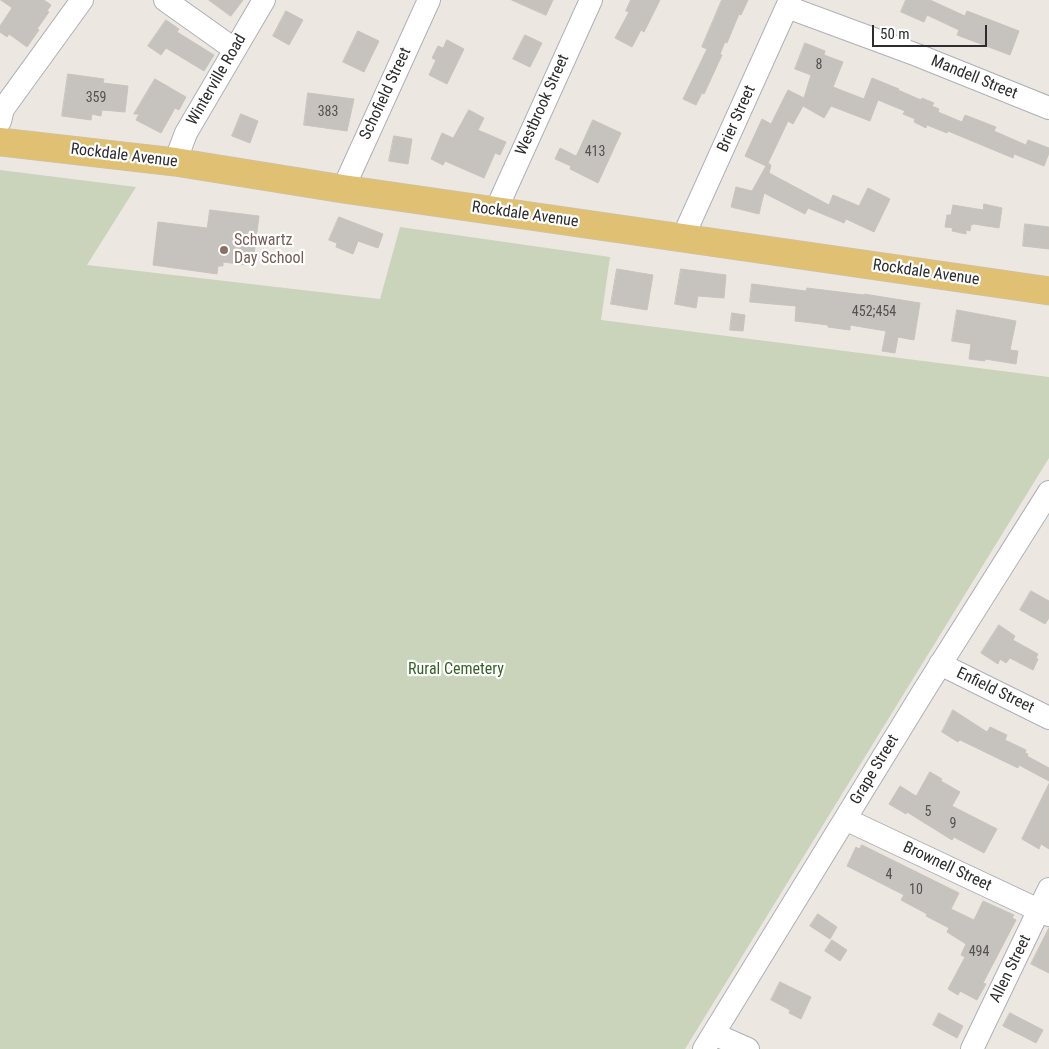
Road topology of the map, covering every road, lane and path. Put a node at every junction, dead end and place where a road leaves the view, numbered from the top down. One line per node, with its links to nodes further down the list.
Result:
1 (82, 0): 9 (street)
2 (165, 0): 7 (street)
3 (264, 0): 7 (street, Winterville Road)
4 (429, 0): 12 (street, Schofield Street)
5 (591, 0): 13 (street, Westbrook Street)
6 (789, 4): 8 (street, Mandell Street); 14 (street, Brier Street)
7 (234, 49): 11 (street, Winterville Road)
8 (1049, 108)
9 (0, 120)
10 (0, 142): 11 (main road, Rockdale Avenue)
11 (176, 162): 12 (main road, Rockdale Avenue)
12 (343, 188): 13 (main road, Rockdale Avenue)
13 (496, 210): 14 (main road, Rockdale Avenue)
14 (683, 237): 15 (main road, Rockdale Avenue)
15 (1049, 291)
16 (1049, 492): 17 (street, Grape Street)
17 (940, 664): 18 (street, Enfield Street); 19 (street, Grape Street)
18 (1049, 718)
19 (845, 819): 21 (street, Brownell Street); 22 (street, Grape Street)
20 (1049, 889): 21 (street, Allen Street)
21 (1044, 912): 24 (street, Allen Street)
22 (709, 1041): 23 (street)
23 (748, 1049)
24 (972, 1049)

